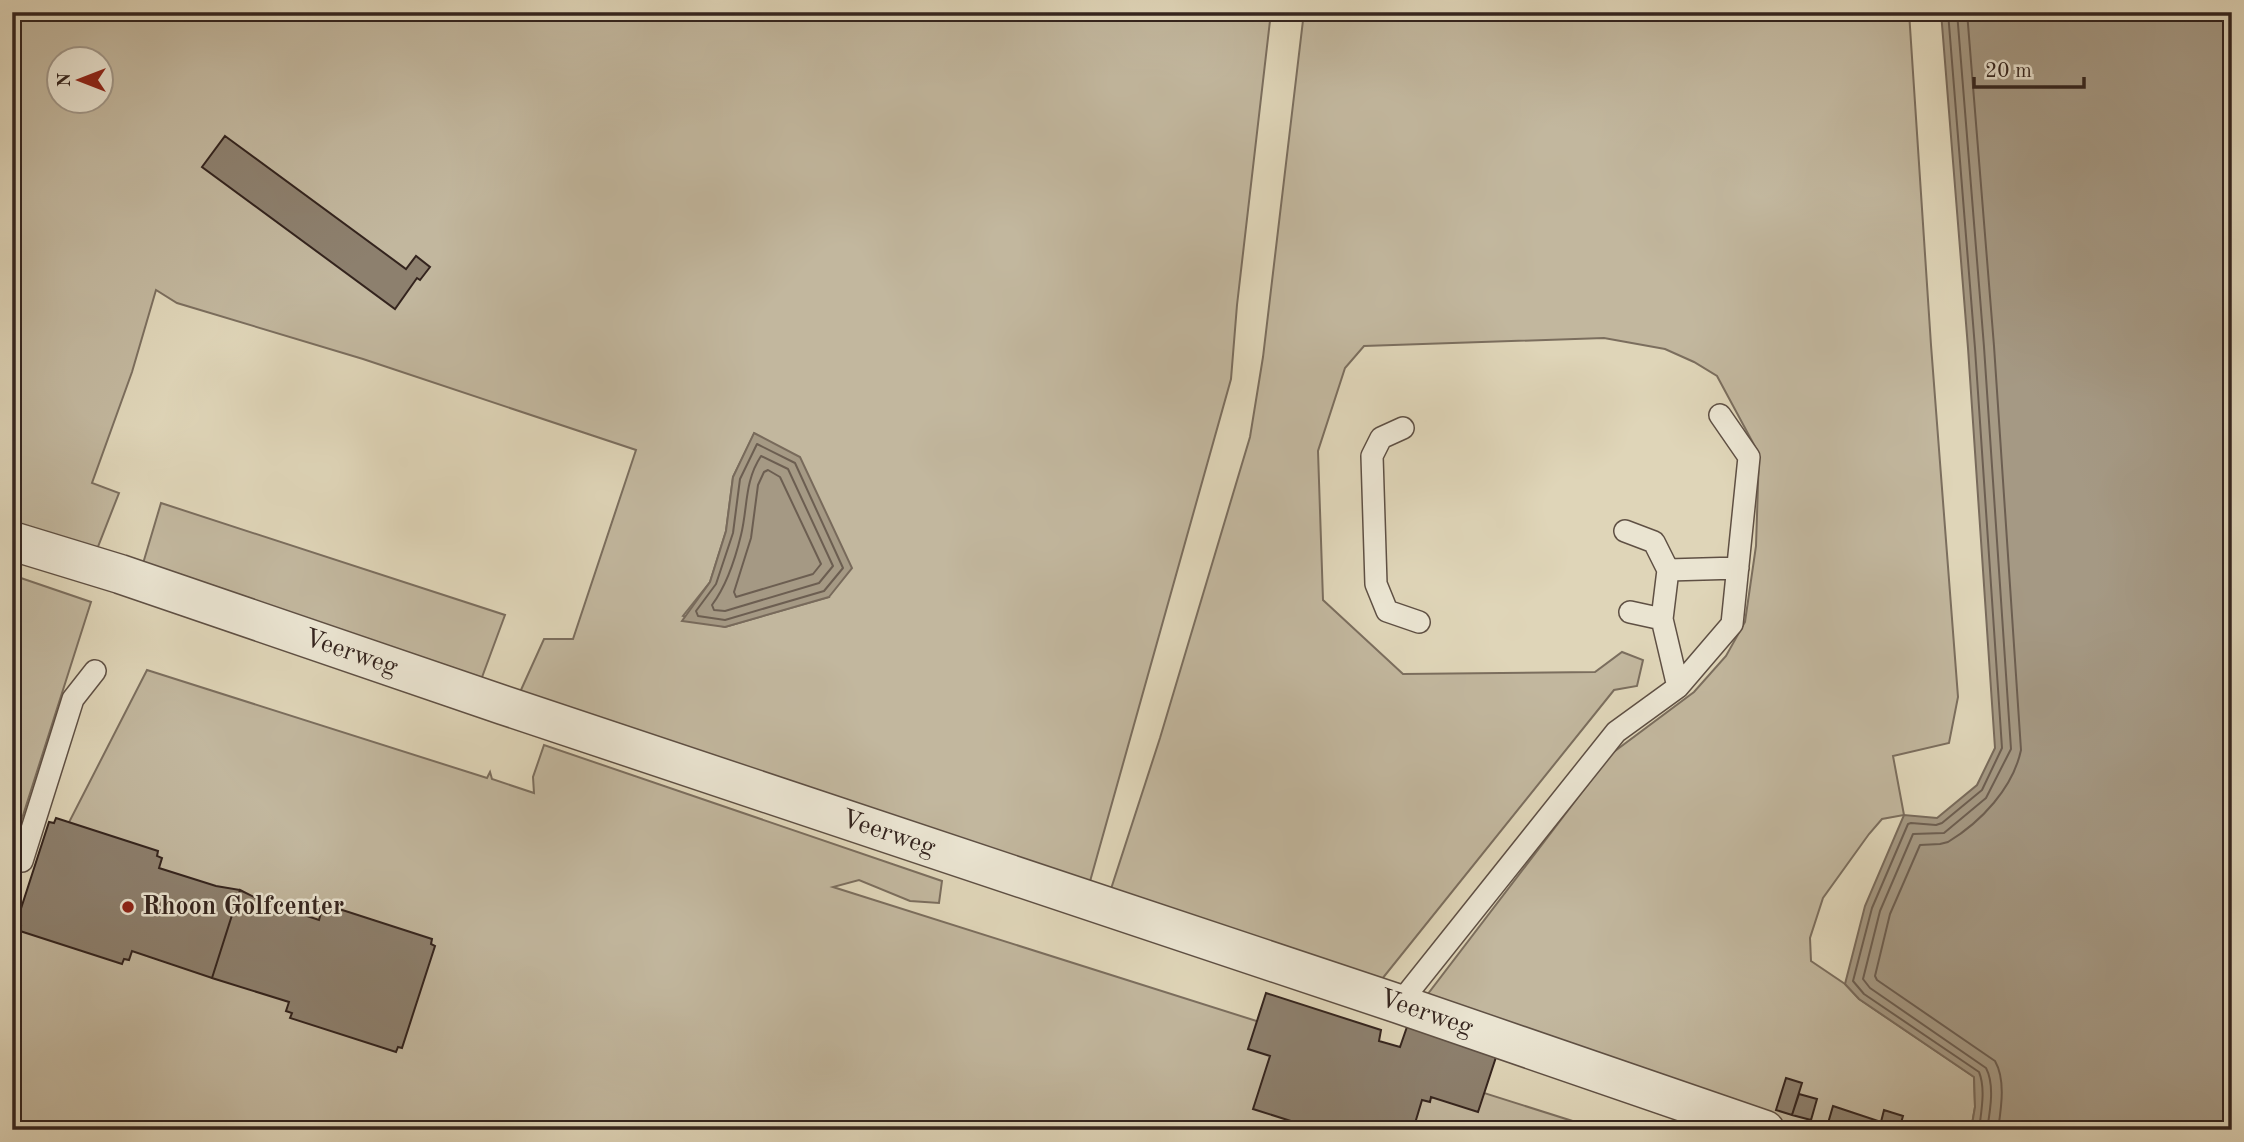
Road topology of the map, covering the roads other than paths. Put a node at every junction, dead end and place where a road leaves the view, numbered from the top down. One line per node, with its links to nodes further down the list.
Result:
1 (1720, 415): 5 (lane)
2 (1403, 428): 9 (lane)
3 (1625, 531): 6 (lane)
4 (12, 541): 13 (street, Veerweg)
5 (1738, 568): 6 (lane); 11 (lane)
6 (1668, 570): 8 (lane)
7 (1630, 612): 8 (lane)
8 (1662, 619): 11 (lane)
9 (1419, 622)
10 (95, 671): 12 (lane)
11 (1678, 687): 13 (lane)
12 (22, 861)
13 (1399, 1004): 14 (street, Veerweg)
14 (1762, 1129)

